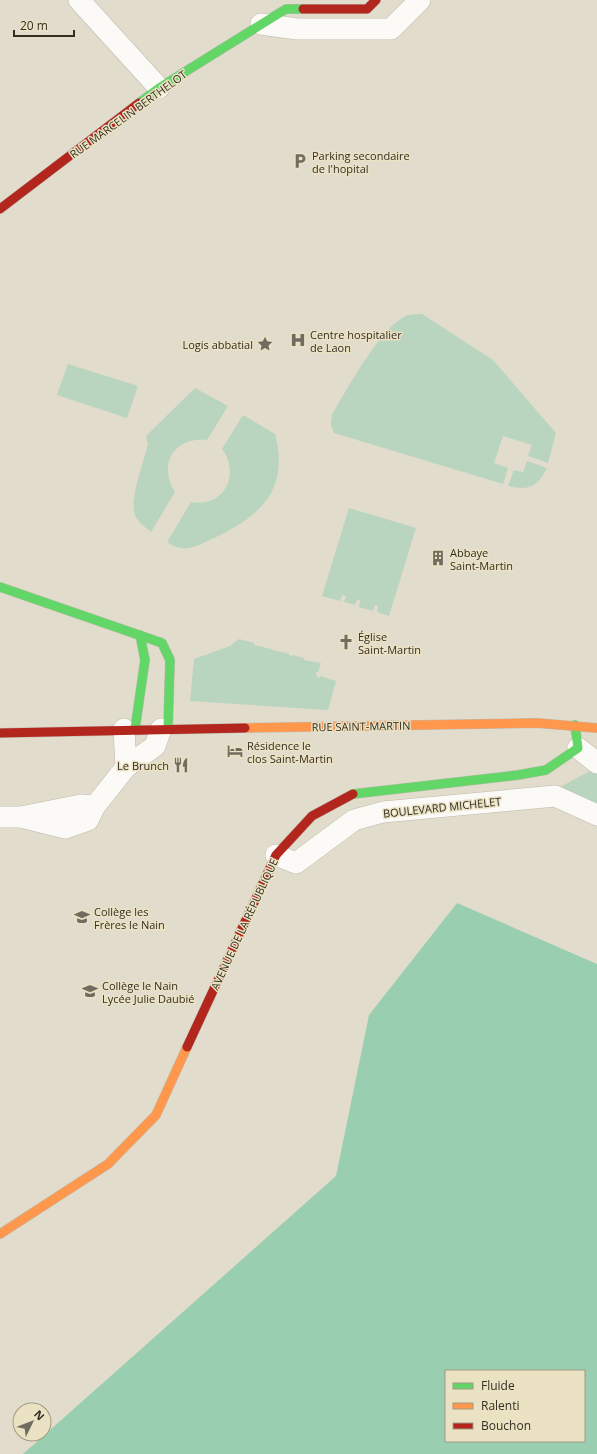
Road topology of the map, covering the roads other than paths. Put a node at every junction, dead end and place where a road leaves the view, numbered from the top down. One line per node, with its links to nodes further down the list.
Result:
1 (79, 0): 7 (street)
2 (376, 0): 4 (street)
3 (420, 0): 6 (street)
4 (282, 4): 5 (street, RUE MARCELIN BERTHELOT); 6 (street)
5 (261, 24): 6 (street); 7 (street, RUE MARCELIN BERTHELOT)
6 (298, 29)
7 (159, 88): 8 (street, RUE MARCELIN BERTHELOT)
8 (0, 209)
9 (0, 587): 10 (street)
10 (140, 635): 13 (street); 14 (street)
11 (576, 725): 12 (street, RUE SAINT-MARTIN); 14 (street, RUE SAINT-MARTIN); 16 (street)
12 (597, 728)
13 (130, 729): 14 (street, RUE SAINT-MARTIN); 15 (street, RUE SAINT-MARTIN); 18 (street)
14 (164, 729): 18 (street)
15 (0, 733)
16 (578, 748): 17 (street); 21 (street, AVENUE DE LA RÉPUBLIQUE)
17 (597, 763)
18 (126, 767): 20 (street)
19 (597, 815): 21 (street, BOULEVARD MICHELET)
20 (0, 817)
21 (276, 855): 22 (street, AVENUE DE LA RÉPUBLIQUE)
22 (0, 1234)

